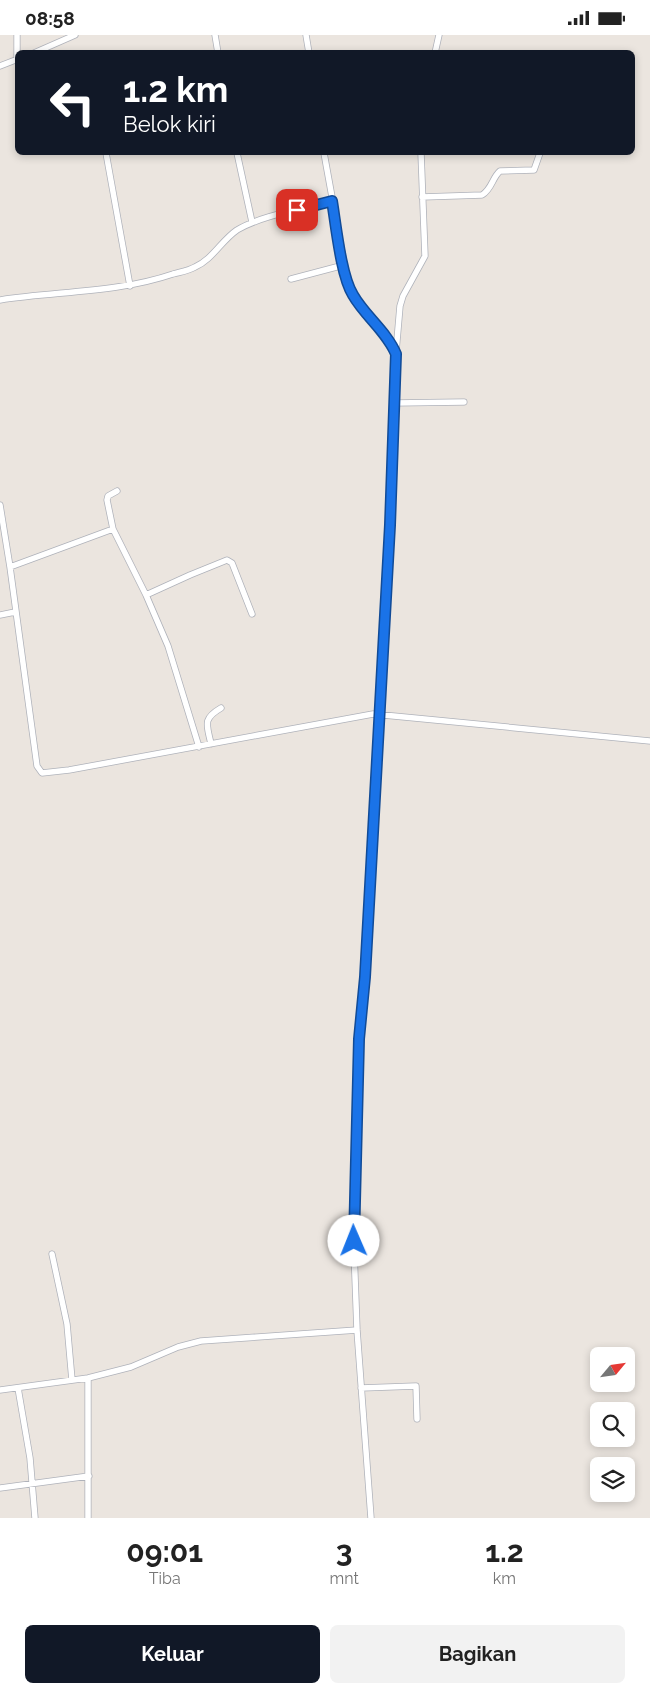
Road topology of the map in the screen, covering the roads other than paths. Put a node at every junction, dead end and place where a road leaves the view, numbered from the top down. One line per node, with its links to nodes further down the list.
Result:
1 (17, 35): 6 (street)
2 (75, 35): 7 (street)
3 (215, 35): 8 (street)
4 (306, 35): 9 (street)
5 (439, 35): 10 (street)
6 (17, 50)
7 (41, 50)
8 (218, 50)
9 (308, 50)
10 (436, 50)
11 (15, 61): 12 (street)
12 (0, 66)
13 (106, 155): 23 (street)
14 (237, 155): 20 (street)
15 (324, 155): 19 (street)
16 (421, 155): 18 (street)
17 (539, 155): 18 (street)
18 (422, 197): 25 (street)
19 (332, 201): 20 (street); 21 (street)
20 (252, 222): 23 (street)
21 (344, 265): 22 (street); 25 (street)
22 (291, 279)
23 (130, 286): 24 (street)
24 (0, 300)
25 (396, 354): 27 (street)
26 (464, 402): 27 (street)
27 (394, 403): 37 (street)
28 (117, 491): 30 (street)
29 (0, 505): 31 (street)
30 (113, 529): 31 (street); 32 (street)
31 (10, 567): 33 (street)
32 (146, 595): 34 (street); 40 (street)
33 (16, 612): 35 (street); 40 (street)
34 (252, 614)
35 (0, 615)
36 (221, 708): 39 (street)
37 (379, 715): 38 (street); 39 (street); 42 (street)
38 (650, 741)
39 (211, 744): 40 (street)
40 (199, 747)
41 (52, 1255): 44 (street)
42 (357, 1330): 43 (street); 46 (street)
43 (88, 1378): 44 (street); 49 (street)
44 (72, 1380): 45 (street)
45 (18, 1388): 47 (street); 50 (street)
46 (361, 1389): 48 (street); 54 (street)
47 (0, 1390)
48 (417, 1419)
49 (89, 1476): 50 (street); 53 (street)
50 (33, 1484): 51 (street); 52 (street)
51 (0, 1488)
52 (35, 1518)
53 (88, 1518)
54 (371, 1518)

